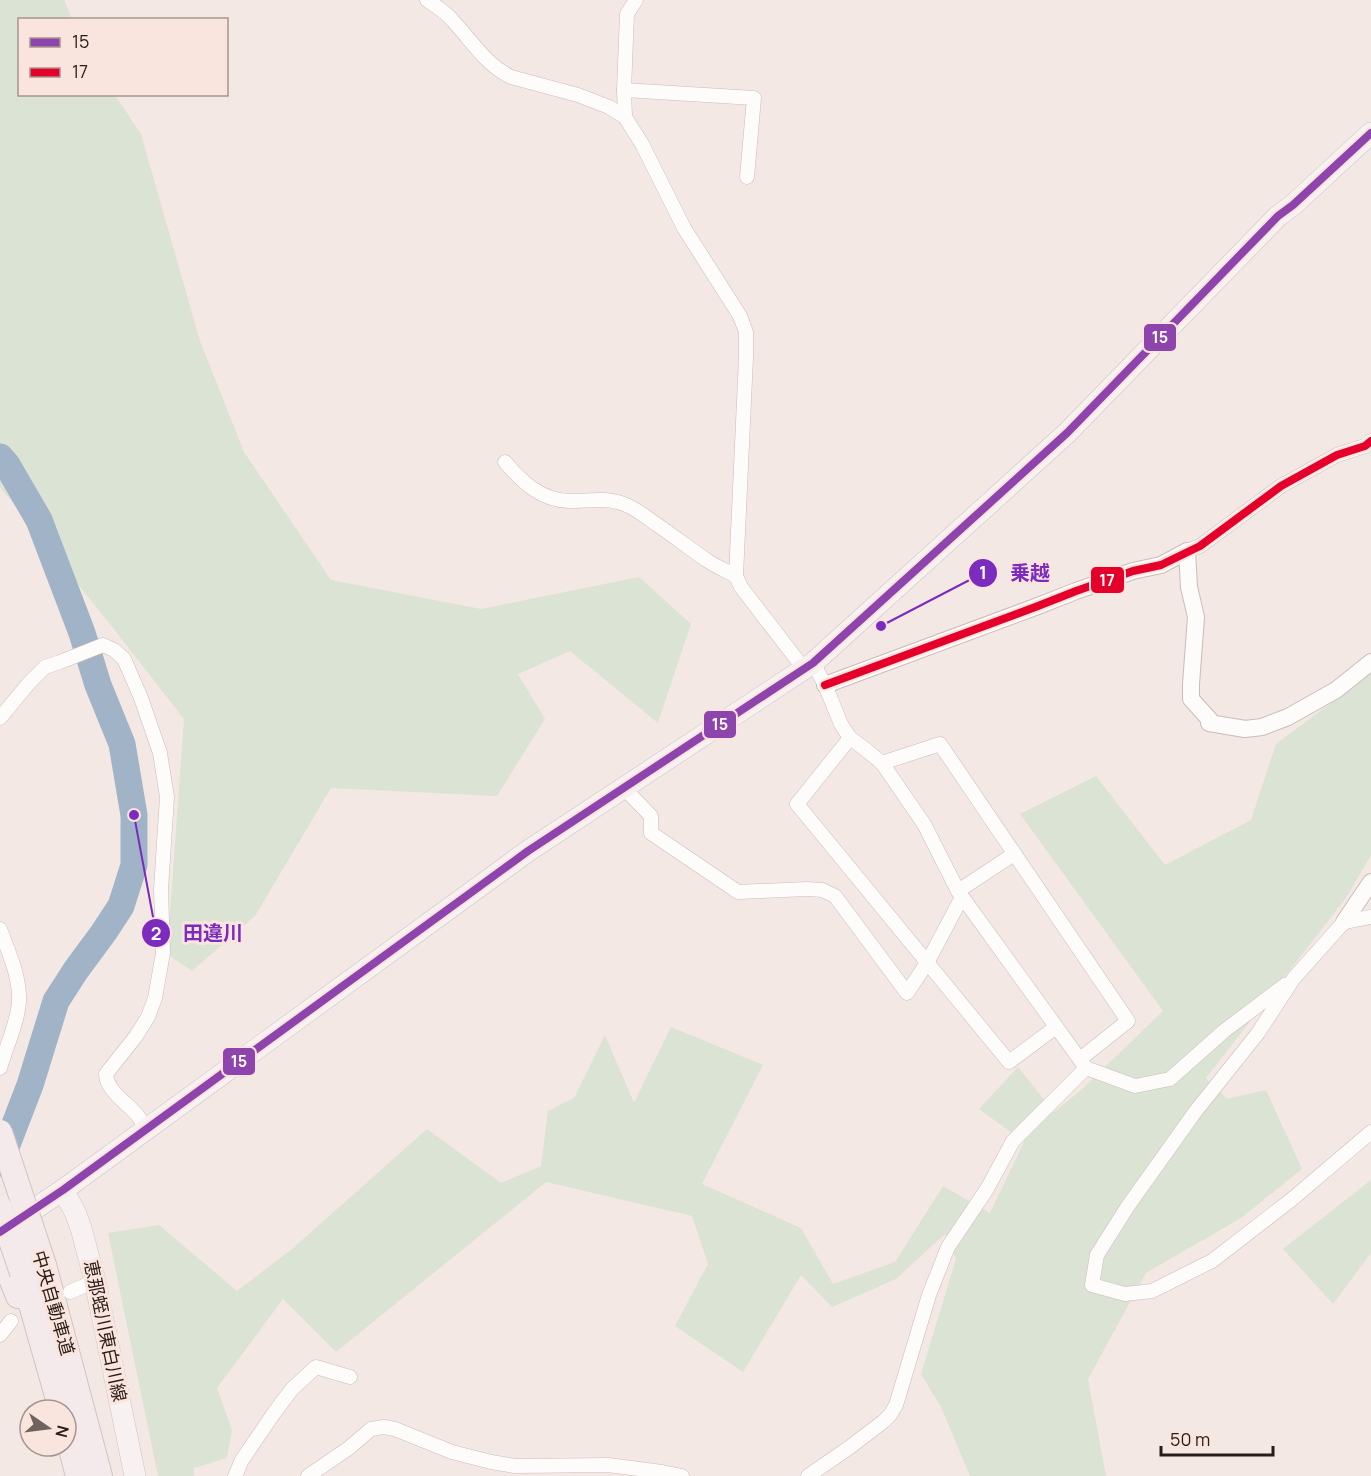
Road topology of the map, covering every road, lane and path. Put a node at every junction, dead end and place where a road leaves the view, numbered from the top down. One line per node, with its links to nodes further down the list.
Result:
1 (427, 0): 4 (street)
2 (636, 0): 3 (street)
3 (624, 90): 4 (street); 6 (street)
4 (625, 117): 10 (street)
5 (1371, 133): 12 (main road)
6 (747, 177)
7 (1369, 445): 9 (street)
8 (505, 462): 10 (street)
9 (1187, 551): 11 (street); 13 (street)
10 (736, 576): 12 (street)
11 (1371, 662)
12 (809, 666): 13 (street); 17 (main road)
13 (825, 685): 15 (street)
14 (0, 718): 29 (street)
15 (850, 738): 16 (street); 24 (street)
16 (882, 763): 18 (street); 20 (street)
17 (624, 788): 24 (street); 29 (main road)
18 (1014, 854): 20 (street); 27 (street)
19 (1371, 882): 22 (street)
20 (960, 894): 24 (street); 26 (street)
21 (1371, 917): 22 (street)
22 (1344, 922): 25 (street)
23 (0, 929): 28 (street)
24 (927, 963): 26 (street)
25 (1294, 978): 27 (street); 31 (street)
26 (1056, 1027): 27 (street)
27 (1083, 1064): 51 (street)
28 (0, 1068)
29 (146, 1129): 32 (main road)
30 (0, 1132): 36 (highway, 中央自動車道, bridge)
31 (1371, 1132)
32 (63, 1190): 34 (main road); 37 (main road, 恵那蛭川東白川線)
33 (0, 1208): 36 (highway, 中央自動車道, bridge)
34 (0, 1232)
35 (0, 1251): 36 (highway)
36 (26, 1272): 42 (highway, 中央自動車道); 46 (highway, 中央自動車道)
37 (95, 1281): 38 (street); 47 (main road, 恵那蛭川東白川線)
38 (70, 1292)
39 (11, 1320): 40 (street)
40 (0, 1335)
41 (350, 1377): 48 (street)
42 (58, 1398)
43 (73, 1458): 45 (highway)
44 (662, 1474): 49 (street); 50 (street)
45 (78, 1476)
46 (100, 1476)
47 (135, 1476)
48 (235, 1476)
49 (308, 1476)
50 (682, 1476)
51 (808, 1476)

